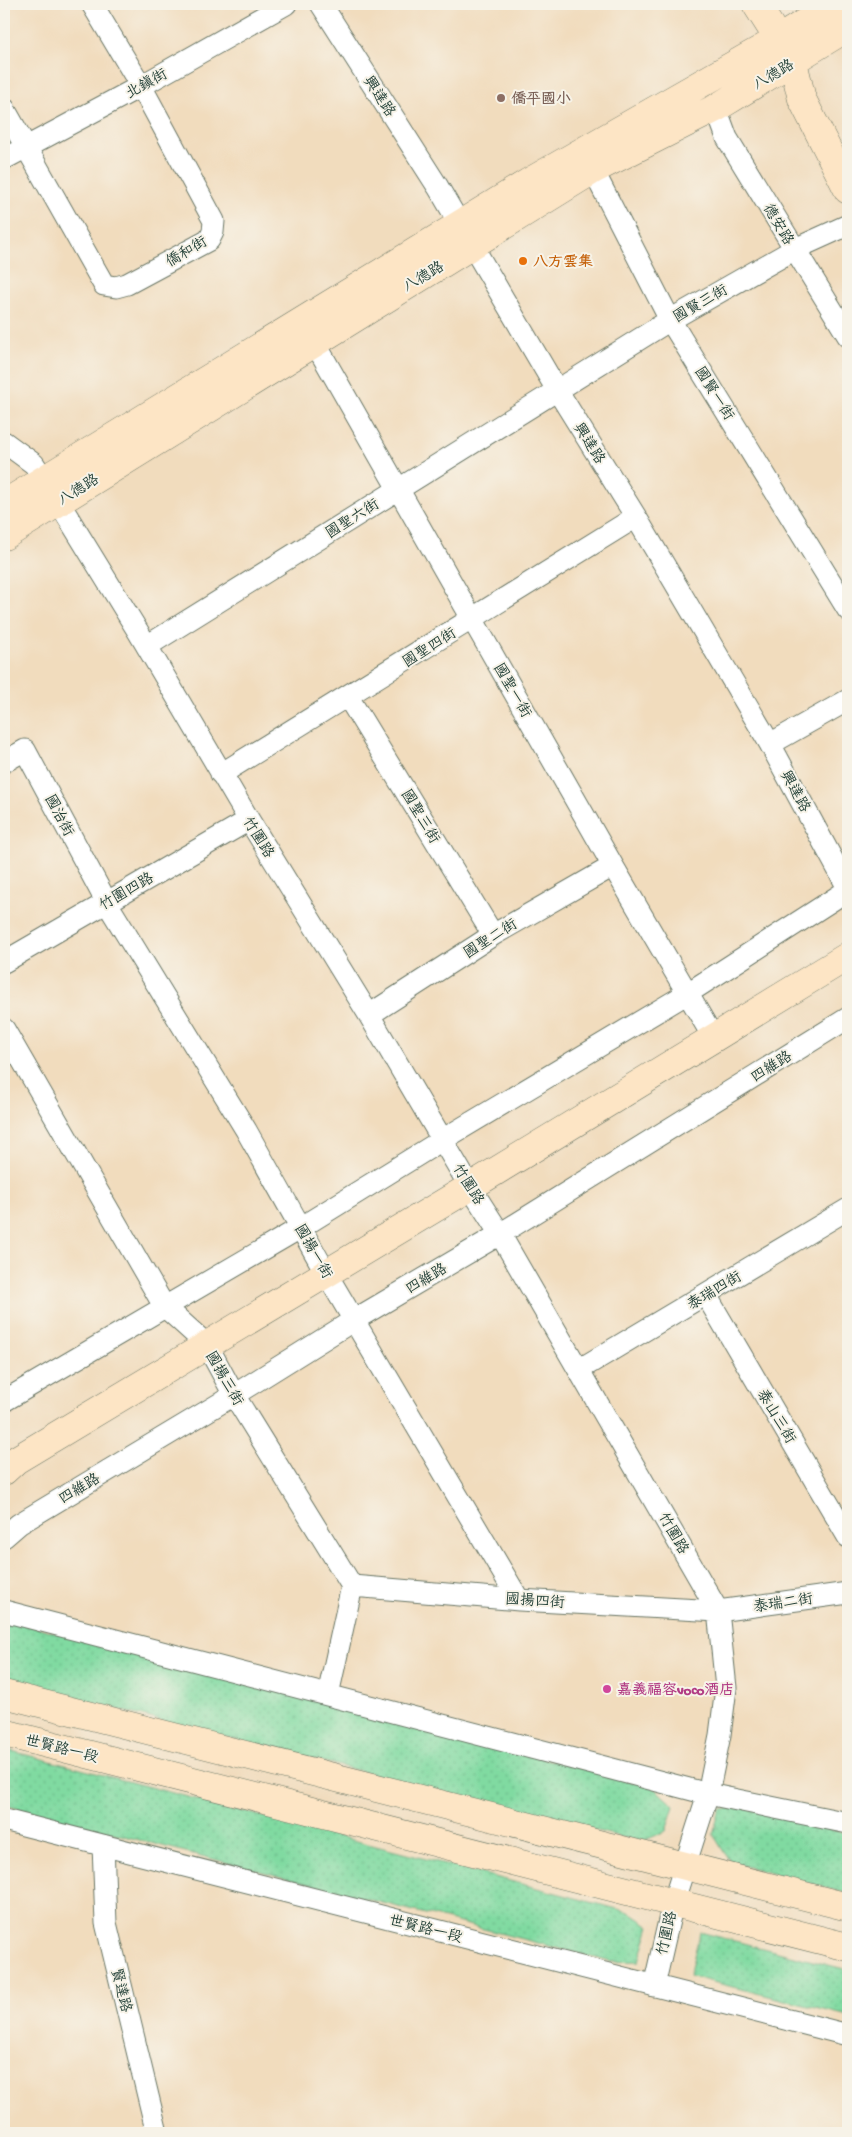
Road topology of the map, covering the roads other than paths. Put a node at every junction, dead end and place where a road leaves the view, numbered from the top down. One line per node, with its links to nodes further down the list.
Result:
1 (92, 4): 9 (street, 僑和街)
2 (286, 4): 9 (street, 北鎮街)
3 (321, 4): 17 (street, 興達路)
4 (756, 4): 7 (street)
5 (834, 4): 7 (street, 八德路)
6 (848, 27): 8 (street, 八德路)
7 (779, 40): 8 (street); 17 (street, 八德路)
8 (793, 62): 11 (street, 八德路); 15 (street)
9 (141, 86): 12 (street, 北鎮街); 12 (street, 僑和街)
10 (4, 108): 12 (street, 僑和街)
11 (716, 108): 14 (street, 八德路); 18 (street, 德安路)
12 (27, 148): 13 (street, 北鎮街)
13 (4, 159)
14 (594, 170): 17 (street, 八德路); 19 (street, 國賢一街)
15 (848, 190)
16 (848, 226): 18 (street, 國賢三街)
17 (467, 235): 21 (street, 八德路); 22 (street, 興達路); 25 (street, 八德路)
18 (795, 248): 19 (street, 國賢三街); 20 (street, 德安路)
19 (670, 320): 22 (street, 國賢三街); 29 (street, 國賢一街)
20 (848, 336)
21 (314, 343): 24 (street, 國聖一街); 25 (street, 八德路)
22 (557, 390): 24 (street, 國聖六街); 27 (street, 興達路)
23 (4, 442): 25 (street, 竹圍路)
24 (399, 488): 30 (street, 國聖一街); 31 (street, 國聖六街)
25 (51, 490): 26 (street, 八德路); 28 (street, 八德路); 31 (street, 竹圍路)
26 (4, 504)
27 (636, 517): 30 (street, 國聖四街); 34 (street, 興達路)
28 (4, 536)
29 (848, 610)
30 (473, 620): 32 (street, 國聖四街); 38 (street, 國聖一街)
31 (146, 646): 36 (street, 竹圍路)
32 (348, 697): 36 (street, 國聖四街); 41 (street, 國聖三街)
33 (848, 700): 34 (street)
34 (770, 744): 39 (street, 興達路)
35 (4, 762): 40 (street, 國治街)
36 (221, 774): 37 (street, 竹圍路)
37 (249, 820): 40 (street, 竹圍四路); 45 (street, 竹圍路)
38 (613, 866): 41 (street, 國聖二街); 44 (street, 國聖一街)
39 (848, 889): 44 (street)
40 (107, 903): 43 (street, 竹圍四路); 52 (street, 國揚一街)
41 (493, 935): 45 (street, 國聖二街)
42 (848, 956): 48 (street)
43 (4, 962)
44 (688, 994): 48 (street, 國聖一街); 49 (street)
45 (369, 1015): 49 (street, 竹圍路)
46 (848, 1018): 53 (street, 四維路)
47 (4, 1029): 56 (street, 國揚三街)
48 (713, 1036): 50 (street)
49 (442, 1140): 50 (street, 竹圍路); 52 (street)
50 (470, 1187): 53 (street, 竹圍路); 54 (street)
51 (848, 1211): 55 (street, 泰瑞四街)
52 (300, 1228): 54 (street, 國揚一街); 56 (street)
53 (500, 1234): 57 (street, 四維路); 59 (street, 竹圍路)
54 (326, 1273): 57 (street, 國揚一街); 58 (street)
55 (706, 1295): 59 (street, 泰瑞四街); 63 (street, 泰山三街)
56 (164, 1306): 58 (street, 國揚三街); 61 (street)
57 (354, 1320): 60 (street, 四維路); 67 (street, 國揚一街)
58 (206, 1345): 60 (street, 國揚三街); 62 (street)
59 (580, 1369): 69 (street, 竹圍路)
60 (234, 1395): 64 (street, 四維路); 65 (street, 國揚三街)
61 (4, 1401)
62 (4, 1471)
63 (848, 1537)
64 (4, 1538)
65 (352, 1586): 67 (street, 國揚四街); 71 (street)
66 (848, 1593): 69 (street, 泰瑞二街)
67 (519, 1600): 69 (street, 國揚四街)
68 (4, 1611): 71 (street)
69 (718, 1611): 73 (street, 竹圍路)
70 (4, 1694): 77 (street)
71 (328, 1695): 73 (street)
72 (4, 1733): 78 (street, 世賢路一段)
73 (708, 1794): 75 (street); 77 (street, 竹圍路)
74 (4, 1820): 76 (street, 世賢路一段)
75 (848, 1823)
76 (103, 1846): 81 (street, 世賢路一段); 83 (street, 賢達路)
77 (685, 1866): 78 (street, 竹圍路); 79 (street)
78 (673, 1903): 80 (street, 世賢路一段); 81 (street, 竹圍路)
79 (848, 1907)
80 (848, 1947)
81 (654, 1986): 82 (street, 世賢路一段)
82 (848, 2035)
83 (157, 2133)

